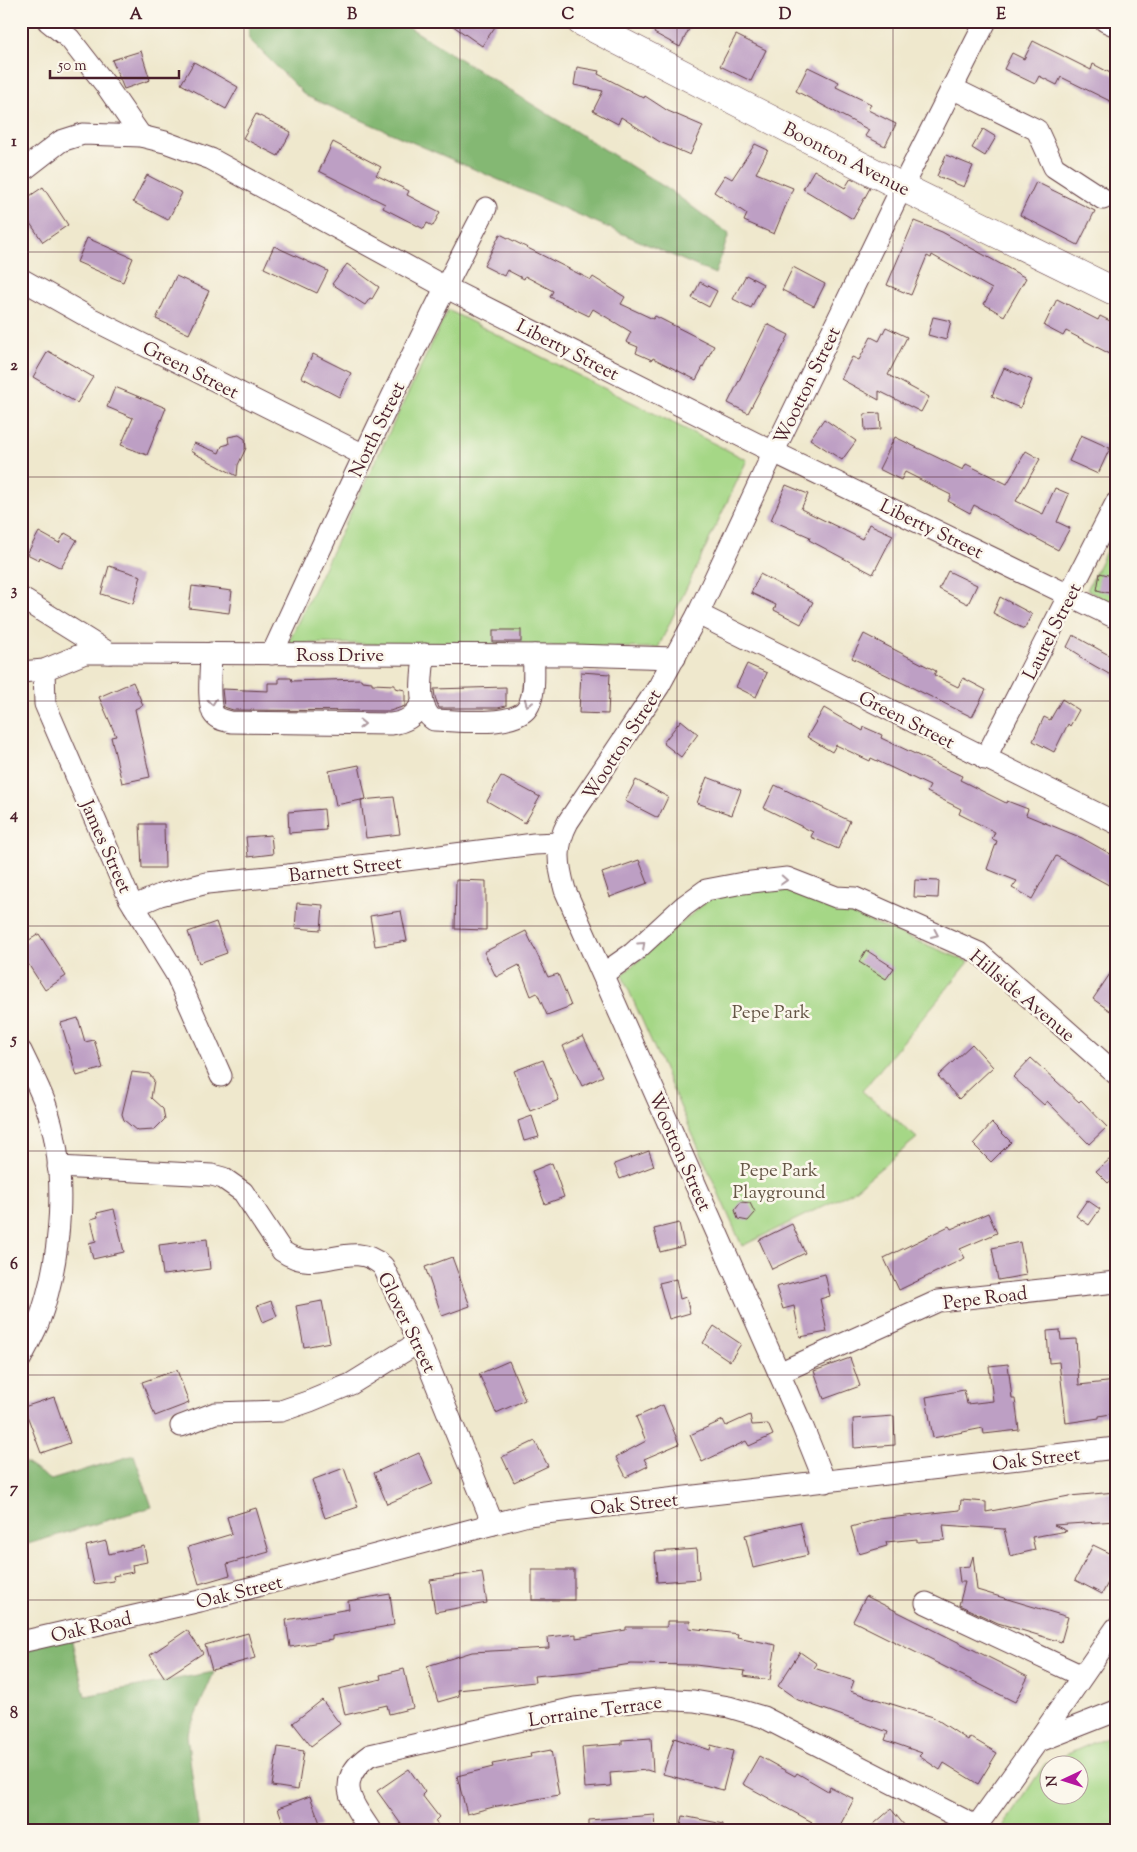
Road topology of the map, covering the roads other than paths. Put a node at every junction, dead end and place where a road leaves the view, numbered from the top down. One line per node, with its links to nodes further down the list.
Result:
1 (48, 21): 7 (street)
2 (580, 21): 9 (main road, Boonton Avenue)
3 (986, 21): 6 (street, Wootton Street)
4 (1105, 21): 5 (street)
5 (1116, 26)
6 (952, 88): 9 (street, Wootton Street); 10 (street)
7 (141, 136): 8 (street, Liberty Street); 13 (street, Liberty Street)
8 (21, 172)
9 (902, 187): 14 (main road, Boonton Avenue); 15 (street, Wootton Street)
10 (1103, 199)
11 (486, 208): 13 (street, North Street)
12 (21, 279): 16 (street, Green Street)
13 (445, 287): 15 (street, Liberty Street); 16 (street, North Street)
14 (1116, 292)
15 (774, 451): 18 (street, Liberty Street); 20 (street, Wootton Street)
16 (364, 455): 24 (street, North Street)
17 (1116, 503): 18 (street, Laurel Street)
18 (1070, 594): 21 (street, Liberty Street); 31 (street, Laurel Street)
19 (21, 598): 22 (street)
20 (698, 614): 27 (street, Wootton Street); 31 (street, Green Street)
21 (1116, 618)
22 (109, 653): 23 (street, Ross Drive); 28 (street)
23 (211, 654): 24 (street, Ross Drive); 30 (street, one-way to 30)
24 (272, 654): 25 (street, Ross Drive)
25 (424, 654): 26 (street, Ross Drive); 30 (street)
26 (534, 655): 27 (street, Ross Drive); 30 (street, one-way to 30)
27 (675, 658): 33 (street, Wootton Street)
28 (44, 670): 29 (street); 34 (street, James Street)
29 (21, 672)
30 (422, 703)
31 (985, 759): 32 (street, Green Street)
32 (1116, 823)
33 (559, 843): 34 (street, Barnett Street); 35 (street, Wootton Street)
34 (134, 906): 38 (street, James Street)
35 (603, 974): 37 (street, Hillside Avenue, one-way to 37); 43 (street, Wootton Street)
36 (21, 1051): 39 (street)
37 (1116, 1074)
38 (221, 1076)
39 (58, 1167): 41 (street, Glover Street); 42 (street)
40 (1116, 1282): 43 (street, Pepe Road)
41 (420, 1342): 44 (street); 47 (street, Glover Street)
42 (21, 1358)
43 (779, 1373): 46 (street, Wootton Street)
44 (182, 1426)
45 (1116, 1448): 46 (street, Oak Street)
46 (825, 1482): 47 (street, Oak Street)
47 (493, 1524): 49 (street, Oak Street)
48 (926, 1603): 52 (street)
49 (162, 1610): 51 (street, Oak Road)
50 (1116, 1628): 52 (street)
51 (21, 1642)
52 (1082, 1676): 54 (street)
53 (1116, 1711): 54 (street)
54 (1037, 1742): 55 (street)
55 (974, 1828): 56 (street, Lorraine Terrace)
56 (371, 1831)

